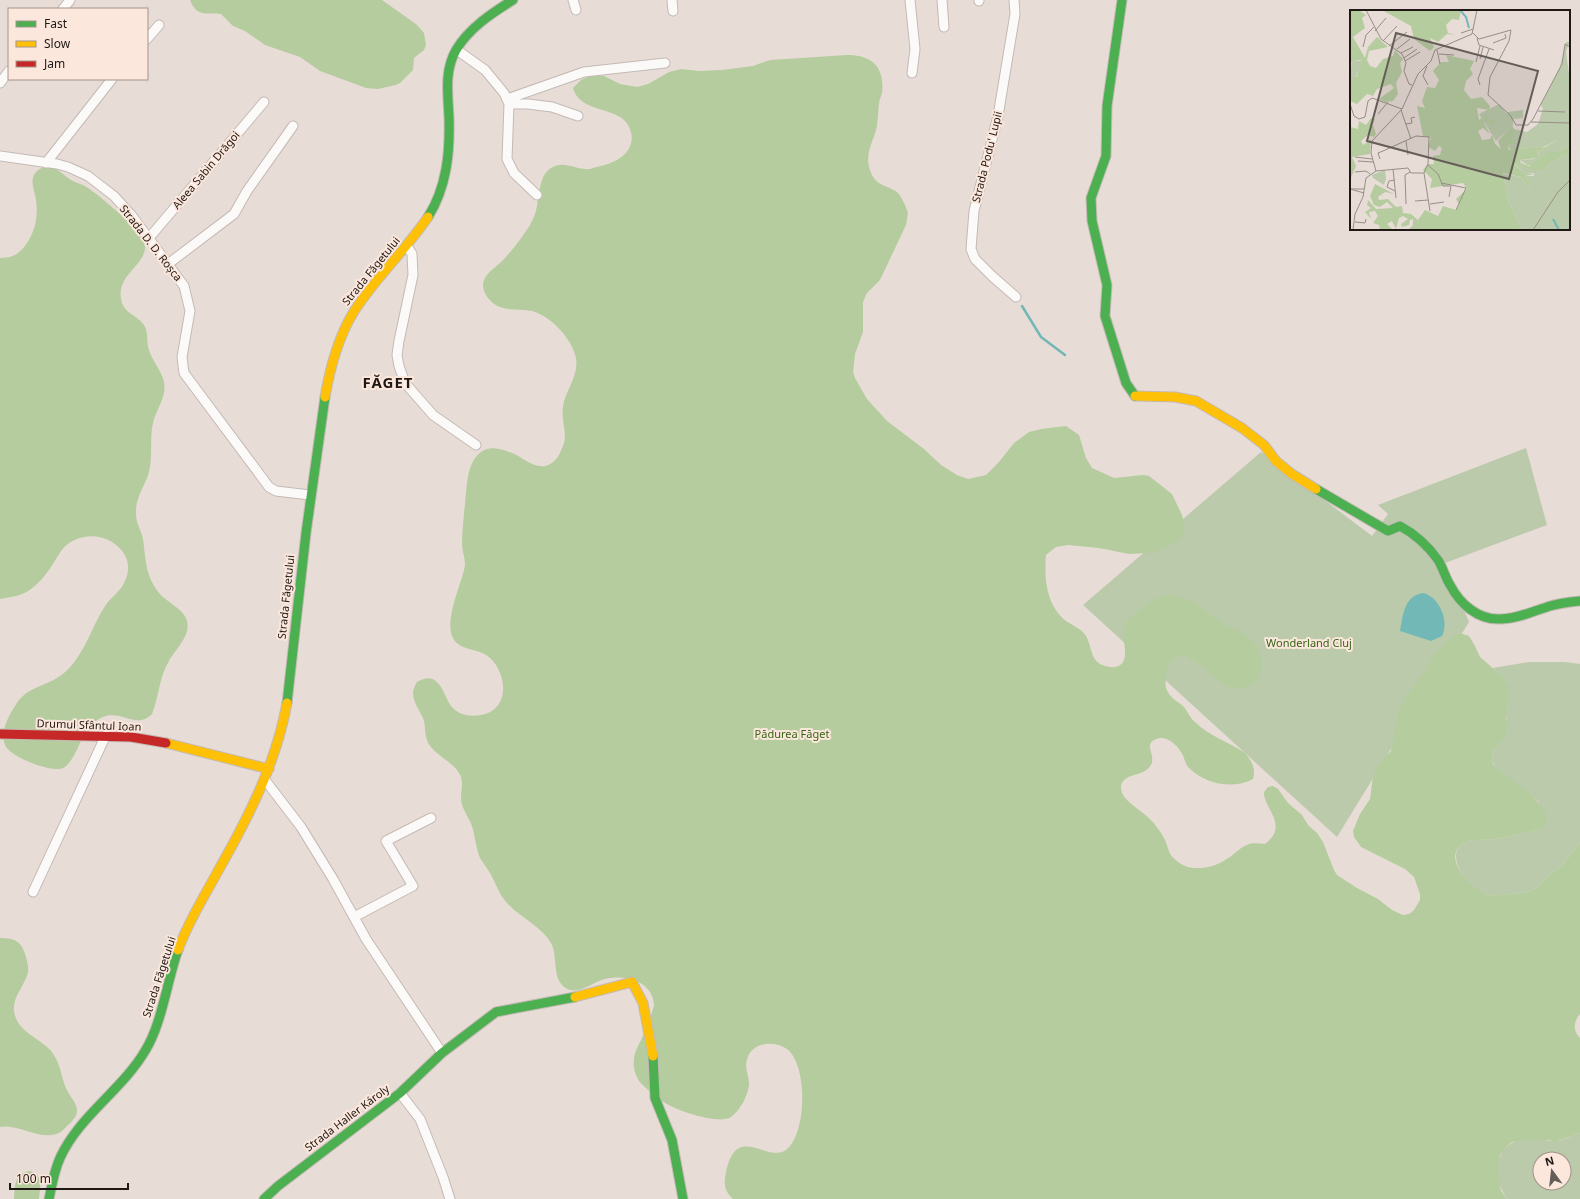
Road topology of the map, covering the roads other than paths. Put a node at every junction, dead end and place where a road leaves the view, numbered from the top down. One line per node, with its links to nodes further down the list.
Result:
1 (70, 0): 9 (street)
2 (513, 0): 15 (main road, Strada Făgetului)
3 (573, 0): 10 (street)
4 (672, 0): 11 (street)
5 (910, 0): 18 (street)
6 (942, 0): 13 (street)
7 (1014, 0): 31 (street, Strada Podu' Lupii)
8 (1122, 0): 34 (main road)
9 (64, 8)
10 (576, 10)
11 (673, 11)
12 (159, 25): 14 (street)
13 (944, 27)
14 (148, 38)
15 (457, 50): 22 (street); 29 (main road, Strada Făgetului)
16 (665, 63): 22 (street)
17 (8, 72): 20 (street)
18 (912, 73)
19 (111, 80): 26 (street)
20 (0, 83)
21 (264, 102): 28 (street, Aleea Sabin Drăgoi)
22 (508, 102): 23 (street); 27 (street)
23 (578, 116)
24 (293, 126): 30 (street)
25 (0, 156): 26 (street, Strada D. D. Roșca)
26 (46, 163): 28 (street, Strada D. D. Roșca)
27 (537, 195)
28 (148, 238): 30 (street, Strada D. D. Roșca)
29 (407, 246): 32 (street); 33 (main road, Strada Făgetului)
30 (168, 264): 33 (street, Strada D. D. Roșca)
31 (1016, 297)
32 (476, 445)
33 (310, 495): 37 (main road, Strada Făgetului)
34 (1580, 601)
35 (0, 734): 36 (main road, Drumul Sfântul Ioan)
36 (106, 736): 37 (main road, Drumul Sfântul Ioan); 40 (street)
37 (269, 769): 38 (main road, Strada Făgetului)
38 (265, 780): 41 (street); 44 (main road, Strada Făgetului)
39 (430, 818): 41 (street)
40 (33, 892)
41 (354, 917): 42 (street)
42 (442, 1053): 43 (main road, Strada Haller Károly); 47 (main road, Strada Haller Károly)
43 (400, 1092): 45 (main road, Strada Haller Károly); 46 (street)
44 (49, 1199)
45 (264, 1199)
46 (450, 1199)
47 (683, 1199)

